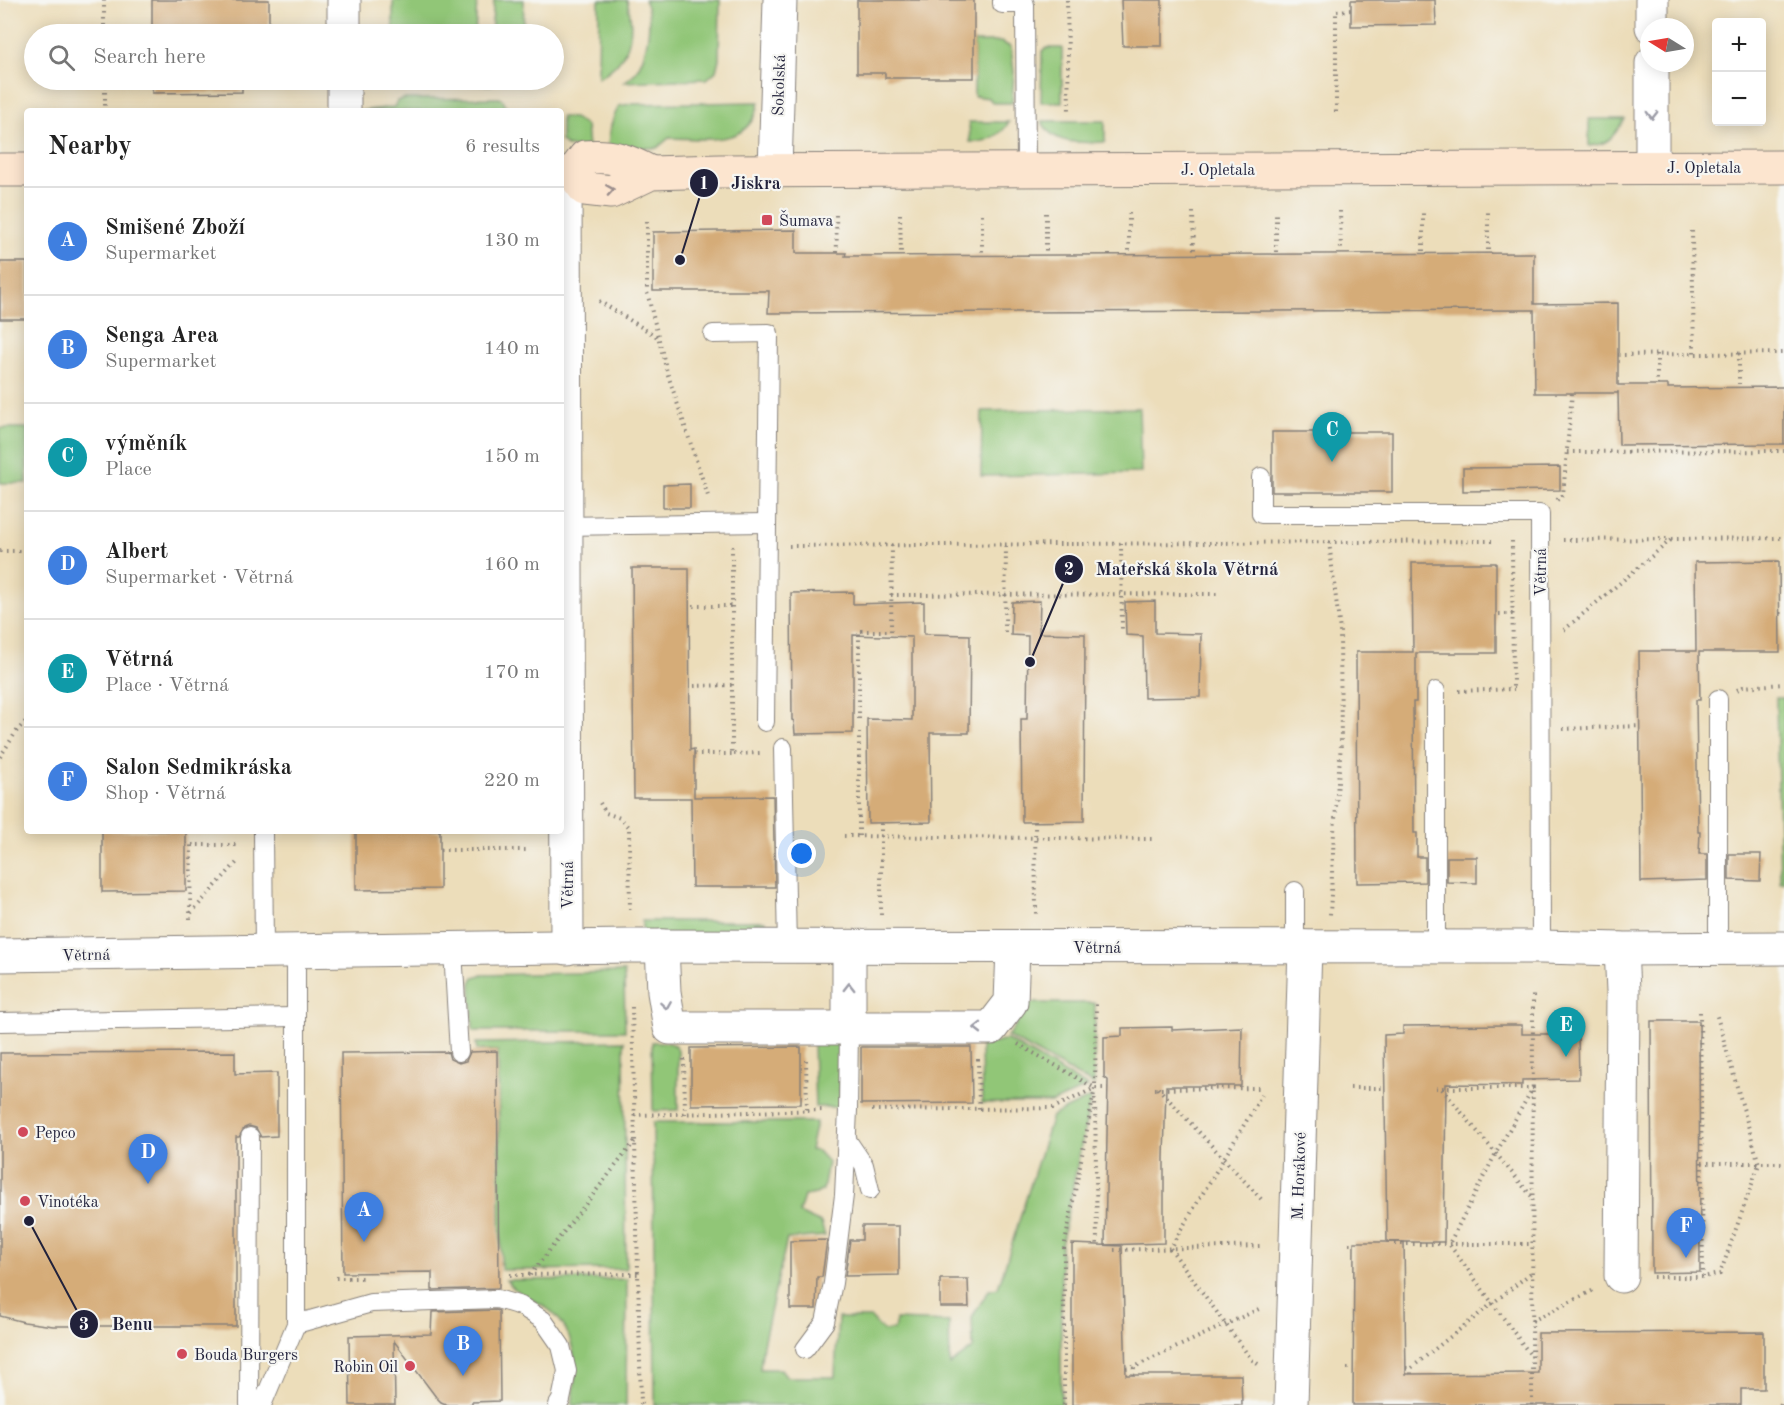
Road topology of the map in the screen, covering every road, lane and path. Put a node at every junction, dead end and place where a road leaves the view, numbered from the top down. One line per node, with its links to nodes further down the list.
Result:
1 (104, 0): 9 (path)
2 (344, 0): 10 (street)
3 (780, 0): 23 (street, Sokolská)
4 (1002, 0): 22 (lane)
5 (1067, 0): 17 (path)
6 (1652, 0): 8 (street)
7 (1351, 10): 16 (path)
8 (1652, 18)
9 (104, 24)
10 (344, 24)
11 (1652, 72): 18 (street, one-way to 18)
12 (105, 90): 14 (path)
13 (344, 90): 15 (street)
14 (105, 108)
15 (344, 108)
16 (1336, 112)
17 (1069, 114)
18 (1652, 167): 19 (street, J. Opletala); 22 (street, J. Opletala)
19 (1784, 167)
20 (0, 170): 21 (street)
21 (24, 170)
22 (1026, 170): 23 (street, J. Opletala)
23 (775, 171): 24 (street, J. Opletala)
24 (567, 173): 59 (street, Větrná)
25 (1423, 210): 38 (path)
26 (1488, 210): 36 (path)
27 (1340, 211): 37 (path)
28 (1193, 212): 41 (path)
29 (1276, 212): 42 (path)
30 (1046, 213): 39 (path)
31 (1129, 213): 40 (path)
32 (900, 214): 44 (path)
33 (982, 214): 45 (path)
34 (836, 215): 43 (path)
35 (1692, 231): 51 (path)
36 (1488, 250)
37 (1341, 251)
38 (1423, 251)
39 (1046, 252)
40 (1129, 252)
41 (1194, 252)
42 (1276, 252)
43 (837, 253)
44 (901, 253)
45 (982, 253)
46 (599, 290): 47 (path)
47 (599, 301): 48 (path); 50 (path)
48 (599, 313)
49 (713, 334): 64 (lane)
50 (658, 338)
51 (1694, 353): 52 (path); 54 (path)
52 (1739, 353): 53 (path); 56 (path)
53 (1784, 353)
54 (1657, 354): 55 (path); 57 (path)
55 (1618, 355)
56 (1739, 384)
57 (1658, 385)
58 (1572, 393): 61 (path)
59 (564, 438)
60 (1784, 451): 61 (path)
61 (1567, 452): 63 (path)
62 (1261, 477): 63 (lane)
63 (1540, 514): 69 (lane, Větrná)
64 (766, 523): 65 (lane); 75 (lane)
65 (564, 526)
66 (1784, 538): 67 (path)
67 (1671, 540): 69 (path); 89 (path)
68 (1512, 541): 69 (path); 70 (path); 85 (path)
69 (1540, 541): 89 (lane, Větrná)
70 (1329, 542): 71 (path); 120 (path)
71 (1121, 543): 72 (path); 78 (path)
72 (1006, 544): 73 (path); 81 (path)
73 (892, 545): 75 (path); 80 (path)
74 (721, 546): 75 (path)
75 (766, 546): 96 (lane)
76 (0, 551): 77 (path)
77 (24, 551)
78 (1122, 594): 79 (path); 81 (path); 86 (path)
79 (1220, 594)
80 (891, 595): 81 (path); 95 (path)
81 (1005, 595): 88 (path)
82 (693, 606): 83 (path)
83 (732, 606)
84 (1499, 614): 85 (path)
85 (1513, 614): 93 (path)
86 (1122, 631)
87 (564, 632): 129 (street, Větrná)
88 (1005, 632)
89 (1540, 650): 99 (lane, Větrná)
90 (1784, 684): 94 (path)
91 (733, 685): 92 (path)
92 (694, 686)
93 (1436, 692): 127 (lane)
94 (1718, 699): 131 (lane)
95 (859, 719)
96 (765, 722)
97 (24, 723): 104 (path)
98 (1640, 726): 99 (path)
99 (1541, 730): 128 (lane, Větrná)
100 (859, 733): 109 (path)
101 (783, 747): 124 (lane)
102 (694, 753): 103 (path)
103 (732, 754)
104 (0, 757)
105 (600, 794): 121 (path)
106 (1035, 822): 111 (path)
107 (881, 823): 110 (path)
108 (844, 836): 109 (path)
109 (859, 836): 110 (path)
110 (881, 836): 111 (path); 118 (path)
111 (1035, 838): 112 (path); 117 (path)
112 (1152, 839)
113 (260, 840): 119 (path); 119 (path); 135 (lane)
114 (440, 850): 115 (path)
115 (527, 850)
116 (1295, 891): 126 (lane)
117 (1035, 893)
118 (881, 894)
119 (191, 913): 122 (path)
120 (1330, 915)
121 (630, 918)
122 (190, 919)
123 (662, 946): 124 (street, Větrná); 129 (street, Větrná); 144 (street, one-way to 144)
124 (787, 947): 125 (street, Větrná)
125 (849, 947): 130 (street, Větrná); 146 (street, one-way to 125)
126 (1300, 947): 127 (street, Větrná); 130 (street, Větrná); 207 (street, M. Horákové)
127 (1436, 947): 128 (street, Větrná)
128 (1541, 947): 133 (street, Větrná)
129 (567, 948): 134 (street, Větrná)
130 (1013, 948): 147 (street)
131 (1718, 948): 132 (street, Větrná); 133 (street, Větrná)
132 (1784, 948)
133 (1621, 949): 183 (street)
134 (453, 950): 135 (street, Větrná); 148 (lane)
135 (280, 952): 136 (street, Větrná); 142 (lane)
136 (0, 955)
137 (1533, 995): 156 (path)
138 (1096, 1001): 149 (path)
139 (632, 1003): 163 (path)
140 (1700, 1012): 166 (path)
141 (1716, 1013): 168 (path)
142 (296, 1017): 143 (lane); 188 (lane)
143 (0, 1022)
144 (684, 1028): 145 (street); 160 (path)
145 (806, 1028): 146 (street); 159 (path)
146 (849, 1028): 147 (street, one-way to 146); 162 (lane)
147 (984, 1028): 149 (path); 158 (path)
148 (459, 1052)
149 (1095, 1088): 150 (path); 175 (path); 177 (path)
150 (1108, 1088)
151 (1263, 1088): 165 (path)
152 (1350, 1088): 153 (path)
153 (1385, 1088)
154 (1436, 1088): 155 (path)
155 (1442, 1088): 156 (path); 164 (path)
156 (1533, 1088): 164 (path); 170 (path)
157 (1262, 1095): 165 (path)
158 (979, 1109)
159 (807, 1110)
160 (685, 1114)
161 (250, 1137): 202 (lane)
162 (847, 1140): 169 (lane); 190 (lane)
163 (635, 1141): 182 (path); 205 (path)
164 (1496, 1153): 170 (path); 173 (path)
165 (1224, 1159): 171 (path); 179 (path)
166 (1702, 1163): 168 (path); 184 (path)
167 (1784, 1163): 168 (path)
168 (1758, 1164): 184 (path)
169 (870, 1190)
170 (1533, 1198): 174 (path)
171 (1261, 1199)
172 (1395, 1244): 173 (path)
173 (1449, 1244): 174 (path); 185 (path)
174 (1533, 1244): 181 (path)
175 (1097, 1245)
176 (1260, 1246): 179 (path)
177 (1064, 1248): 178 (path); 194 (path)
178 (1072, 1248)
179 (1170, 1248): 180 (path); 189 (path)
180 (1114, 1250)
181 (1532, 1272): 185 (path); 187 (path)
182 (530, 1275)
183 (1634, 1276): 184 (path); 187 (path)
184 (1703, 1276)
185 (1492, 1303): 191 (path); 199 (path)
186 (1259, 1309): 189 (path)
187 (1532, 1321): 191 (path)
188 (296, 1324): 203 (lane); 204 (lane)
189 (1226, 1324): 192 (path); 193 (path)
190 (805, 1349)
191 (1532, 1357): 208 (path)
192 (1258, 1364)
193 (1134, 1367): 196 (path); 200 (path)
194 (1064, 1368): 195 (path); 206 (path)
195 (1072, 1368)
196 (1126, 1368)
197 (1347, 1368): 198 (path)
198 (1353, 1368)
199 (1411, 1374)
200 (1133, 1375)
201 (1784, 1400): 209 (path)
202 (249, 1405)
203 (262, 1405)
204 (558, 1405)
205 (640, 1405)
206 (1064, 1405)
207 (1291, 1405)
208 (1532, 1405)
209 (1780, 1405)

